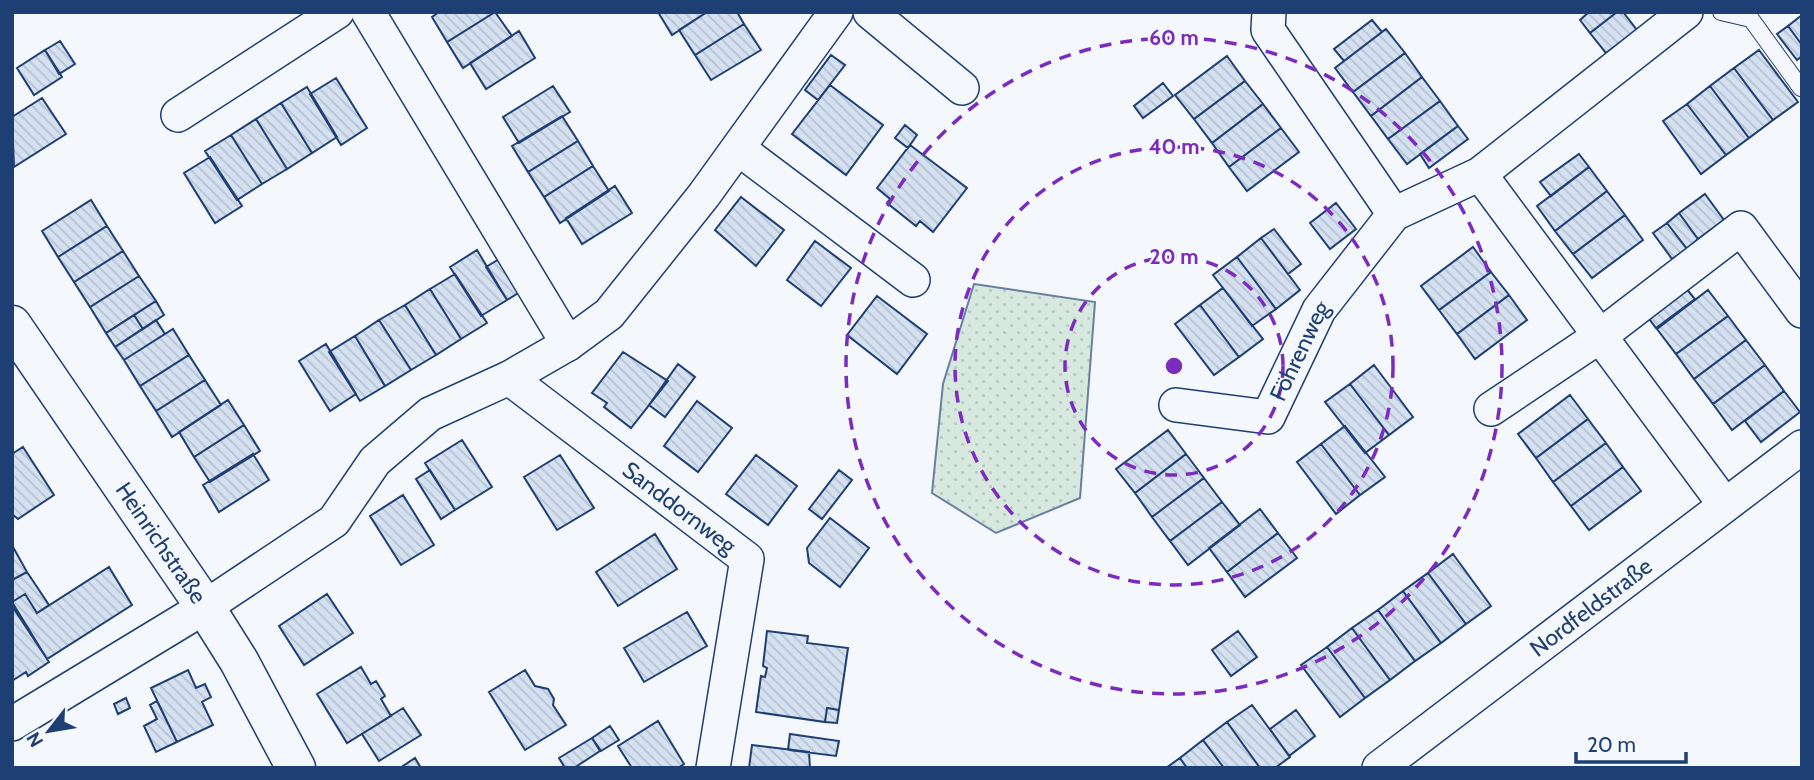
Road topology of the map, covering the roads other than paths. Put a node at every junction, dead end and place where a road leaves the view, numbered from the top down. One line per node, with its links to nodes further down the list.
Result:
1 (337, 12): 11 (street)
2 (368, 12): 19 (street)
3 (836, 12): 12 (street)
4 (870, 12): 9 (street)
5 (1269, 12): 14 (street)
6 (1686, 12): 13 (street, Föhrenweg)
7 (1721, 12): 8 (lane)
8 (1756, 16): 10 (lane)
9 (962, 88)
10 (1801, 88)
11 (178, 116)
12 (738, 149): 15 (street); 19 (street)
13 (1480, 174): 14 (street, Föhrenweg); 18 (street)
14 (1394, 214): 21 (street, Föhrenweg)
15 (913, 280)
16 (1802, 311): 18 (street)
17 (12, 326): 25 (street, Heinrichstraße)
18 (1600, 335): 22 (street); 24 (street)
19 (568, 344): 20 (street)
20 (509, 378): 25 (street); 28 (street, Sanddornweg)
21 (1177, 405)
22 (1491, 409)
23 (1802, 447): 24 (street, Nordfeldstraße)
24 (1725, 505): 29 (street, Nordfeldstraße)
25 (205, 607): 26 (street); 27 (street, Heinrichstraße)
26 (12, 724)
27 (296, 768)
28 (713, 768)
29 (1379, 768)

